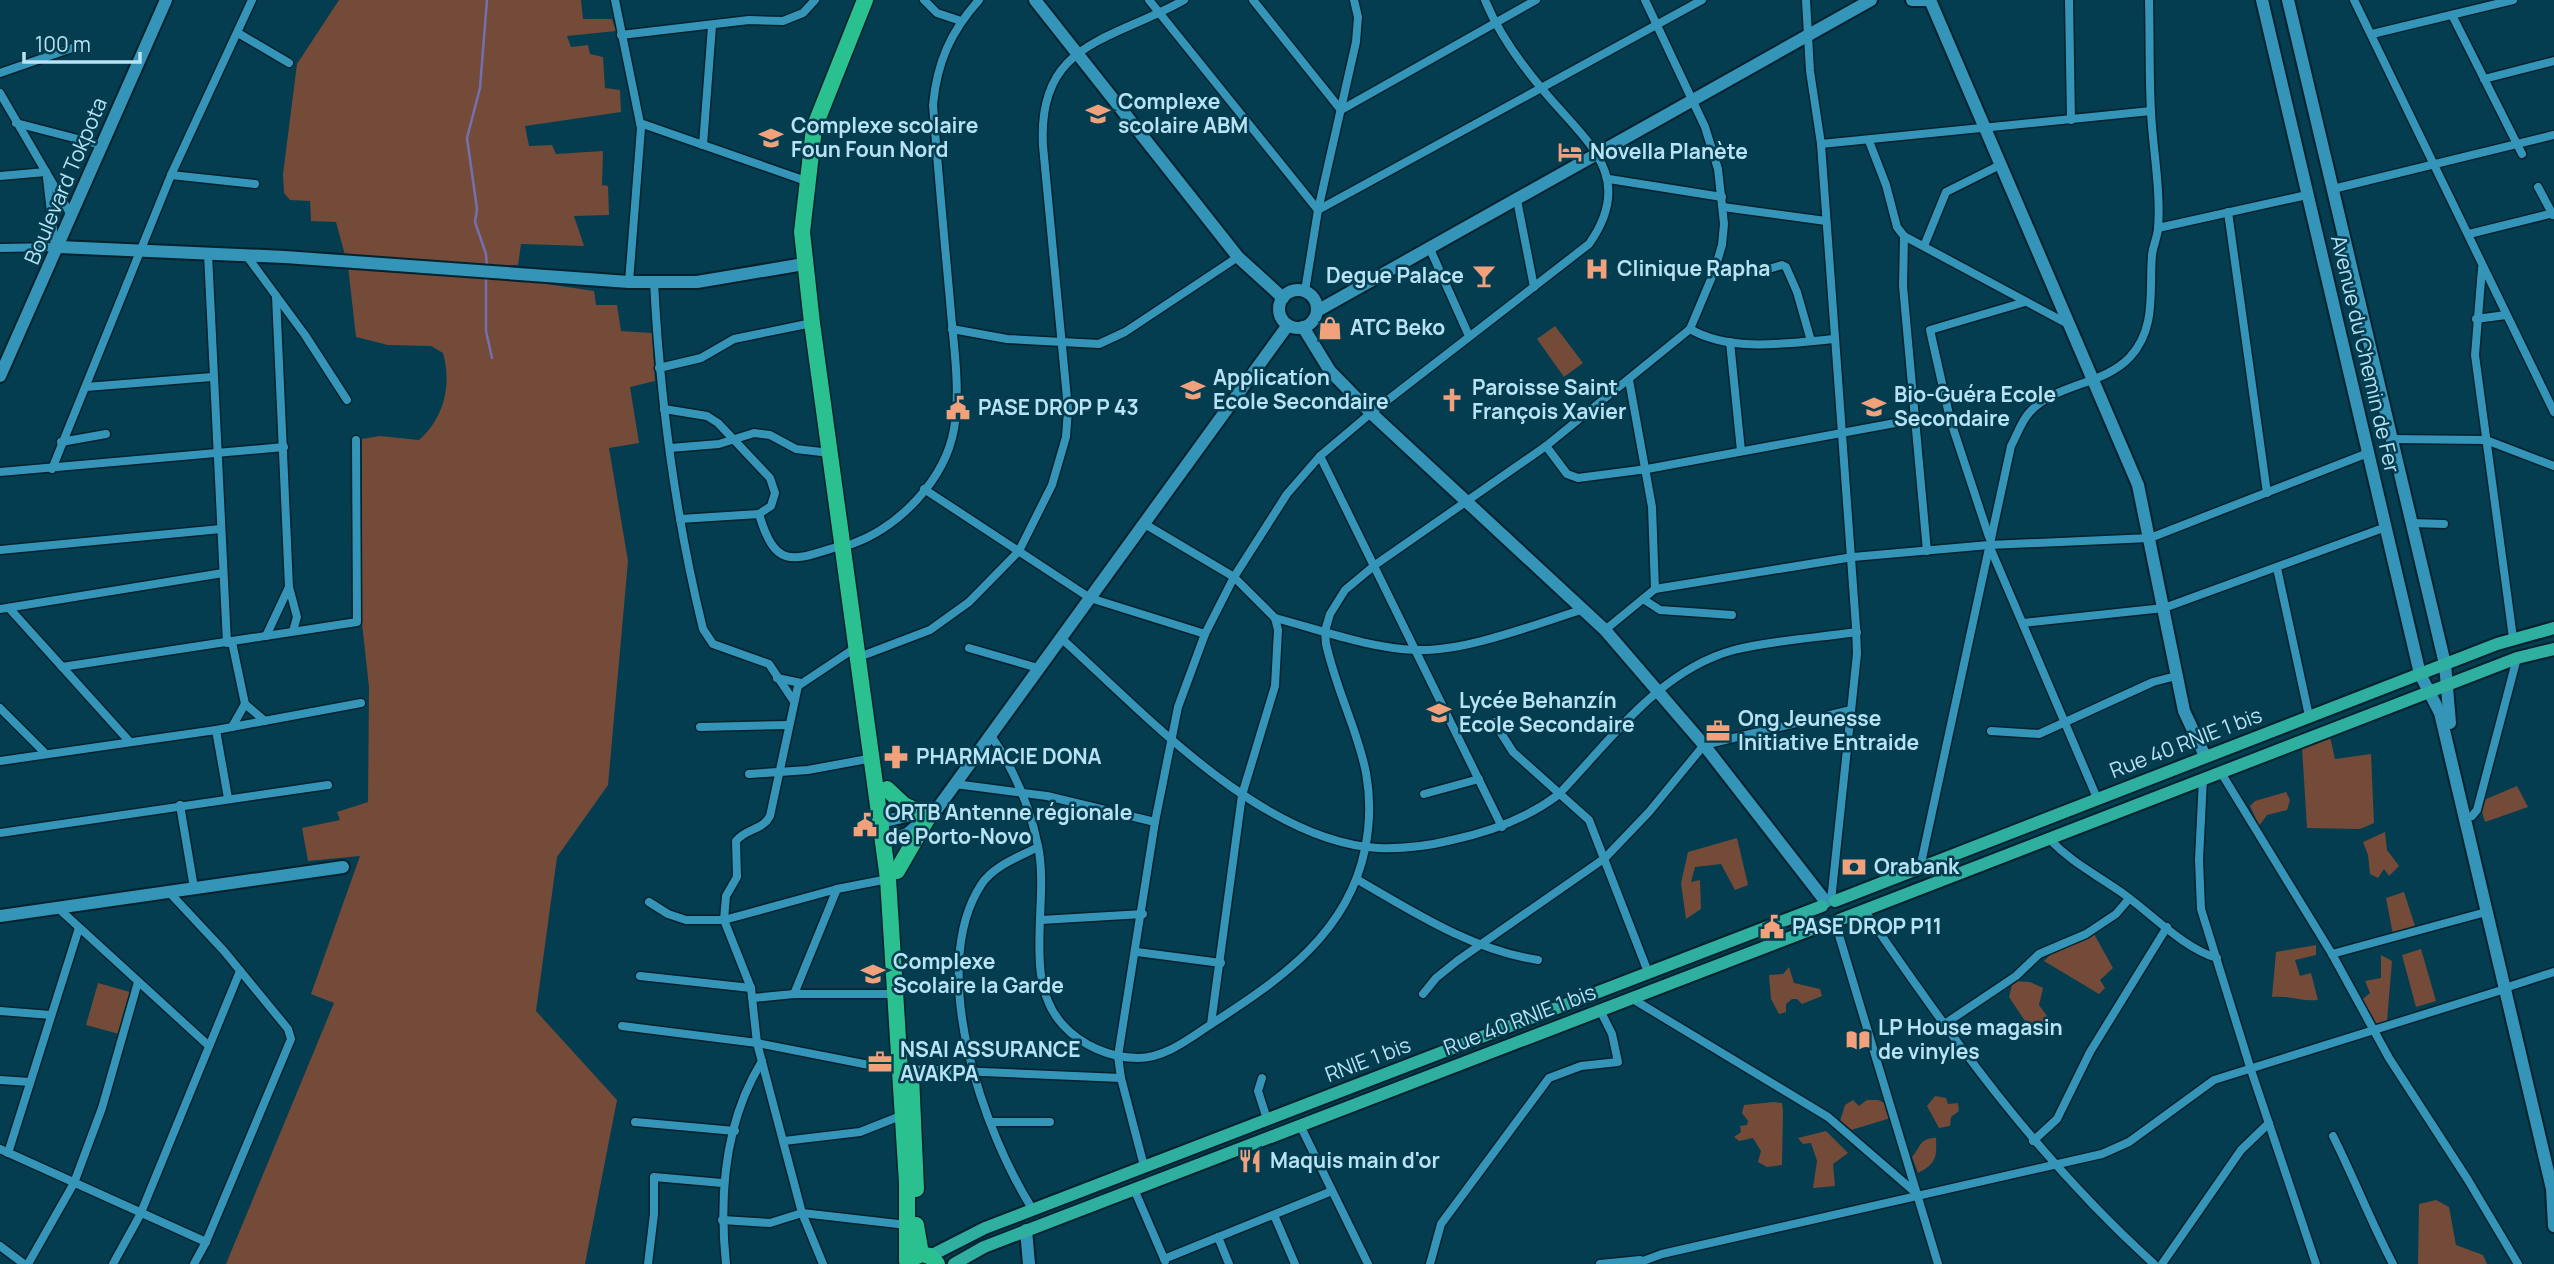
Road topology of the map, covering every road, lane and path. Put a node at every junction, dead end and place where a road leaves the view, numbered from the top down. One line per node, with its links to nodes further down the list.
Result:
1 (166, 0): 58 (street, Boulevard Tokpota)
2 (252, 0): 36 (street)
3 (615, 0): 38 (street)
4 (814, 0): 34 (street)
5 (865, 0): 69 (highway)
6 (876, 0): 159 (highway)
7 (924, 0): 32 (street)
8 (979, 0): 32 (street)
9 (1035, 0): 41 (street)
10 (1149, 0): 30 (street)
11 (1184, 0): 30 (street)
12 (1254, 0): 49 (street)
13 (1365, 0): 28 (street)
14 (1485, 0): 33 (street)
15 (1536, 0): 33 (street)
16 (1646, 0): 35 (street)
17 (1702, 0): 35 (street)
18 (1806, 0): 39 (street)
19 (1881, 0): 29 (street)
20 (1912, 0): 21 (street)
21 (1928, 0): 54 (street)
22 (2069, 0): 51 (street)
23 (2149, 0): 50 (street)
24 (2262, 0): 73 (street, Avenue du Chemin de Fer)
25 (2288, 0): 72 (street, Avenue du Chemin de Fer)
26 (2354, 0): 37 (street)
27 (2513, 0): 31 (street)
28 (1355, 2): 49 (street)
29 (1869, 2): 39 (street)
30 (1159, 12): 41 (street); 77 (street)
31 (2452, 15): 37 (street); 45 (street)
32 (961, 21): 110 (street)
33 (1495, 23): 46 (street); 49 (street)
34 (712, 26): 38 (street); 59 (street)
35 (1655, 26): 46 (street); 48 (street)
36 (238, 33): 43 (street); 66 (street)
37 (2372, 34): 63 (street)
38 (621, 35): 53 (street)
39 (1807, 37): 48 (street); 60 (street)
40 (78, 46): 44 (street)
41 (1077, 54): 92 (street); 115 (street)
42 (2554, 61): 45 (street)
43 (289, 63)
44 (0, 73)
45 (2484, 79): 57 (street)
46 (1541, 88): 61 (street); 77 (street)
47 (0, 93): 52 (street)
48 (1693, 101): 61 (street); 74 (street)
49 (1341, 110): 77 (street)
50 (2151, 111): 51 (street); 82 (street)
51 (2071, 120): 54 (street)
52 (16, 123): 58 (street); 65 (street)
53 (640, 123): 59 (street); 96 (street)
54 (1985, 129): 56 (street); 64 (street)
55 (2554, 135): 57 (street)
56 (1869, 141): 60 (street); 84 (street)
57 (2517, 144): 62 (street); 63 (street)
58 (101, 145): 79 (street, Boulevard Tokpota)
59 (703, 145): 69 (street)
60 (1821, 145): 81 (street)
61 (1599, 154): 68 (street); 75 (street)
62 (2522, 154)
63 (2435, 164): 72 (street); 83 (street)
64 (2000, 165): 85 (street); 107 (street)
65 (46, 172): 67 (street); 79 (street); 86 (street)
66 (171, 175): 70 (street); 89 (street)
67 (0, 176)
68 (1609, 179): 74 (street); 98 (street)
69 (806, 181): 93 (highway)
70 (255, 184)
71 (2538, 187): 80 (street)
72 (2333, 189): 130 (street, Avenue du Chemin de Fer)
73 (2307, 195): 78 (street); 141 (street, Avenue du Chemin de Fer)
74 (1722, 197): 76 (street)
75 (1517, 200): 88 (street); 98 (street)
76 (1723, 207): 81 (street); 111 (street)
77 (1318, 209): 99 (street)
78 (2228, 212): 82 (street); 148 (street)
79 (71, 215): 86 (street, Boulevard Tokpota)
80 (2553, 215): 83 (street)
81 (1826, 221): 113 (street)
82 (2158, 228): 121 (street)
83 (2469, 234): 94 (street)
84 (1903, 236): 85 (street); 127 (street)
85 (1924, 246): 102 (street)
86 (57, 247): 87 (street); 89 (street); 118 (street, Boulevard Tokpota)
87 (0, 248)
88 (1430, 249): 103 (street); 112 (street)
89 (140, 250): 90 (street); 122 (street)
90 (208, 254): 91 (street); 119 (street)
91 (246, 255): 96 (street); 100 (street)
92 (1238, 257): 101 (street); 115 (street)
93 (804, 264): 97 (street); 106 (highway)
94 (2482, 265): 104 (street); 105 (street)
95 (1755, 272): 114 (street)
96 (629, 282): 97 (street)
97 (654, 282): 117 (street)
98 (1534, 286): 112 (street)
99 (1305, 291): 101 (street); 103 (street)
100 (276, 296): 123 (street); 136 (street)
101 (1283, 298): 108 (street)
102 (2025, 302): 107 (street); 158 (street)
103 (1317, 311): 109 (street)
104 (2506, 315): 105 (street); 125 (street)
105 (2476, 318): 133 (street)
106 (812, 323): 117 (street); 140 (highway)
107 (2068, 324): 121 (street)
108 (1288, 325): 109 (street); 152 (street)
109 (1303, 327): 126 (street)
110 (952, 328): 115 (street); 147 (street)
111 (1690, 330): 116 (street); 120 (street)
112 (1469, 336): 126 (street)
113 (1834, 339): 114 (street); 128 (street)
114 (1811, 341): 116 (street)
115 (1062, 342): 161 (street)
116 (1730, 342): 139 (street)
117 (659, 368): 124 (street)
118 (1, 369)
119 (212, 377): 122 (street); 138 (street)
120 (1629, 380): 135 (street); 145 (street)
121 (2094, 381): 157 (street); 158 (street)
122 (86, 387): 134 (street)
123 (347, 400)
124 (664, 409): 132 (street); 137 (street)
125 (2554, 412)
126 (1371, 413): 142 (street); 149 (street)
127 (1917, 419): 128 (street); 162 (street)
128 (1842, 432): 139 (street); 163 (street)
129 (107, 434): 134 (street)
130 (2392, 439): 133 (street); 153 (street, Avenue du Chemin de Fer)
131 (356, 440): 180 (street)
132 (733, 440): 137 (street); 140 (street); 150 (street)
133 (2486, 440): 143 (street); 186 (street)
134 (61, 442): 144 (street)
135 (1546, 446): 145 (street); 149 (street)
136 (284, 447): 138 (street); 168 (street)
137 (670, 448): 151 (street)
138 (216, 451): 144 (street); 156 (street)
139 (1741, 451): 145 (street)
140 (830, 453): 159 (highway)
141 (2368, 453): 148 (street); 155 (street, Avenue du Chemin de Fer)
142 (1320, 456): 164 (street); 167 (street)
143 (2554, 466)
144 (52, 468): 146 (street)
145 (1647, 469): 169 (street)
146 (0, 472)
147 (924, 489): 159 (street); 161 (street)
148 (2267, 493): 157 (street)
149 (1466, 503): 164 (street); 174 (street)
150 (759, 514): 151 (street); 159 (street)
151 (680, 519): 198 (street)
152 (1143, 523): 167 (street); 170 (street)
153 (2412, 523): 154 (street); 193 (street, Avenue du Chemin de Fer)
154 (2444, 524)
155 (2386, 527): 165 (street); 196 (street, Avenue du Chemin de Fer)
156 (221, 529): 160 (street); 166 (street)
157 (2150, 538): 158 (street); 172 (street)
158 (1989, 541): 162 (street); 177 (street); 253 (street)
159 (848, 544): 190 (highway)
160 (0, 550)
161 (1018, 551): 170 (street); 190 (street)
162 (1927, 551): 163 (street)
163 (1853, 557): 169 (street); 182 (street)
164 (1375, 565): 181 (street); 191 (street)
165 (2277, 568): 172 (street); 209 (street)
166 (223, 573): 173 (street); 187 (street)
167 (1234, 577): 176 (street); 183 (street)
168 (289, 587): 180 (street); 184 (street)
169 (1655, 589): 171 (street)
170 (1090, 598): 183 (street); 185 (street)
171 (1643, 599): 175 (street); 179 (street)
172 (2164, 608): 177 (street); 197 (street)
173 (4, 609): 194 (street)
174 (1584, 610): 179 (street); 191 (street)
175 (1732, 615)
176 (1275, 618): 181 (street); 235 (street)
177 (2023, 623): 212 (street)
178 (2554, 628): 186 (main road, Rue 40 RNIE 1 bis)
179 (1605, 630): 201 (street)
180 (293, 631): 184 (street)
181 (1325, 631): 191 (street); 249 (street)
182 (1857, 632): 201 (street); 207 (street)
183 (1205, 635): 219 (street)
184 (266, 636): 187 (street)
185 (1061, 638): 195 (street); 219 (street)
186 (2513, 638): 193 (main road, Rue 40 RNIE 1 bis)
187 (229, 642): 194 (street); 205 (street)
188 (969, 649): 195 (street)
189 (2554, 649): 192 (main road, Rue 40 RNIE 1 bis)
190 (862, 650): 199 (street); 224 (highway); 233 (highway)
191 (1416, 650): 230 (street)
192 (2517, 658): 200 (main road, Rue 40 RNIE 1 bis); 242 (street)
193 (2445, 664): 196 (main road, Rue 40 RNIE 1 bis); 200 (street, Avenue du Chemin de Fer)
194 (62, 667): 220 (street)
195 (1038, 668): 218 (street)
196 (2420, 674): 202 (street, Avenue du Chemin de Fer); 209 (main road, Rue 40 RNIE 1 bis)
197 (2176, 676): 212 (street); 223 (street)
198 (777, 678): 199 (street); 203 (street)
199 (801, 683): 203 (street)
200 (2445, 687): 202 (main road, Rue 40 RNIE 1 bis); 208 (street, Avenue du Chemin de Fer)
201 (1659, 690): 221 (street); 237 (street)
202 (2430, 693): 208 (street, Avenue du Chemin de Fer); 227 (main road, Rue 40 RNIE 1 bis)
203 (793, 700): 213 (street)
204 (361, 703): 210 (street)
205 (245, 704): 210 (street); 215 (street)
206 (0, 708): 222 (street)
207 (1851, 710): 221 (street); 261 (street)
208 (2444, 711): 242 (street); 264 (street)
209 (2309, 716): 223 (main road, Rue 40 RNIE 1 bis)
210 (265, 722): 215 (street)
211 (1494, 722): 237 (street)
212 (2065, 724): 217 (street); 239 (street)
213 (789, 725): 214 (street); 226 (street)
214 (700, 726)
215 (232, 727): 216 (street)
216 (216, 730): 220 (street); 238 (street)
217 (1991, 731)
218 (990, 734): 231 (street); 234 (street)
219 (1172, 738): 235 (street); 244 (street)
220 (129, 741): 222 (street)
221 (1704, 745): 251 (street); 261 (street)
222 (45, 753): 225 (street)
223 (2205, 756): 239 (main road, Rue 40 RNIE 1 bis)
224 (873, 758): 226 (street); 243 (highway)
225 (0, 761)
226 (782, 771): 228 (street); 267 (street)
227 (2220, 771): 229 (main road, Rue 40 RNIE 1 bis); 274 (street)
228 (749, 774)
229 (2203, 778): 247 (main road, Rue 40 RNIE 1 bis); 275 (street)
230 (1479, 779): 236 (street); 245 (street)
231 (955, 784): 234 (street); 241 (street)
232 (328, 785): 238 (street)
233 (887, 789): 241 (highway); 243 (highway)
234 (1022, 794): 244 (street); 250 (street)
235 (1242, 794): 249 (street); 277 (street)
236 (1424, 794)
237 (1558, 795): 245 (street); 251 (street)
238 (228, 798): 240 (street)
239 (2097, 798): 253 (main road, Rue 40 RNIE 1 bis)
240 (180, 805): 246 (street); 256 (street)
241 (928, 814): 243 (street); 248 (street); 254 (highway)
242 (2472, 816): 284 (street)
243 (887, 820): 248 (highway)
244 (1155, 822): 265 (street)
245 (1502, 827): 249 (street)
246 (0, 833)
247 (2048, 838): 259 (street); 263 (main road, Rue 40 RNIE 1 bis)
248 (889, 840): 254 (highway)
249 (1366, 846): 255 (street)
250 (1038, 847): 268 (street); 303 (street)
251 (1605, 858): 272 (street); 279 (street)
252 (343, 867): 256 (street)
253 (1920, 868): 261 (main road, Rue 40 RNIE 1 bis)
254 (892, 875): 257 (street); 286 (highway); 301 (highway)
255 (1358, 880): 272 (street); 293 (street)
256 (194, 888): 258 (street)
257 (837, 889): 267 (street); 285 (street)
258 (167, 891): 262 (street); 278 (street)
259 (2128, 900): 271 (street); 294 (street)
260 (649, 902): 267 (street)
261 (1829, 903): 269 (main road); 269 (main road); 279 (main road, RNIE 1 bis)
262 (58, 908): 266 (street); 270 (street)
263 (1864, 910): 269 (main road, Rue 40 RNIE 1 bis); 294 (street)
264 (2486, 912): 274 (street); 284 (street)
265 (1143, 914): 268 (street); 273 (street)
266 (0, 916)
267 (724, 920): 283 (street)
268 (1041, 920): 299 (street)
269 (1834, 922): 288 (main road, Rue 40 RNIE 1 bis); 327 (street)
270 (79, 928): 282 (street); 292 (street)
271 (2167, 928): 275 (street); 317 (street)
272 (1481, 946): 276 (street); 287 (street)
273 (1137, 952): 277 (street); 299 (street)
274 (2332, 954): 296 (street)
275 (2217, 958): 302 (street)
276 (1538, 960)
277 (1221, 963): 293 (street)
278 (240, 971): 298 (street); 337 (street)
279 (1648, 972): 309 (main road, RNIE 1 bis)
280 (2554, 972): 284 (street)
281 (640, 976): 283 (street)
282 (138, 982): 298 (street); 323 (street)
283 (751, 988): 289 (street)
284 (2508, 988): 296 (street); 322 (street); 334 (street)
285 (794, 994): 286 (street); 289 (street)
286 (896, 994): 301 (highway)
287 (1423, 994)
288 (1631, 998): 290 (main road, Rue 40 RNIE 1 bis); 327 (street)
289 (753, 999): 297 (street)
290 (1600, 1010): 314 (main road, Rue 40 RNIE 1 bis); 353 (street)
291 (0, 1011): 292 (street)
292 (51, 1015): 307 (street)
293 (1211, 1024): 299 (street)
294 (1943, 1025): 317 (street)
295 (622, 1026): 297 (street)
296 (2373, 1031): 302 (street); 361 (street)
297 (757, 1042): 300 (street); 301 (street)
298 (209, 1046): 330 (street)
299 (1118, 1056): 304 (street)
300 (762, 1061): 315 (street); 318 (street)
301 (906, 1069): 303 (street); 308 (highway); 339 (highway)
302 (2250, 1070): 313 (street); 321 (street)
303 (973, 1072): 304 (street); 311 (street)
304 (1121, 1078): 320 (street)
305 (1262, 1078): 309 (street)
306 (0, 1080): 307 (street)
307 (30, 1082): 319 (street)
308 (903, 1115): 318 (street); 333 (highway)
309 (1267, 1119): 320 (main road, RNIE 1 bis)
310 (635, 1122): 315 (street)
311 (992, 1122): 312 (street); 328 (street)
312 (1050, 1122)
313 (2269, 1123): 358 (street); 359 (street)
314 (1300, 1125): 325 (main road, Rue 40 RNIE 1 bis); 326 (street)
315 (735, 1131): 324 (street)
316 (2333, 1136): 360 (street)
317 (2033, 1141): 321 (street)
318 (785, 1142): 329 (street)
319 (4, 1151): 323 (street)
320 (1144, 1166): 328 (main road, RNIE 1 bis)
321 (2056, 1166): 327 (street); 357 (street)
322 (2554, 1177)
323 (74, 1183): 330 (street); 342 (street)
324 (722, 1183): 332 (street); 345 (street)
325 (1134, 1189): 335 (main road, Rue 40 RNIE 1 bis); 340 (street)
326 (1332, 1191): 331 (street); 352 (street)
327 (1918, 1196): 341 (street); 356 (street)
328 (1033, 1210): 339 (main road, RNIE 1 bis)
329 (802, 1213): 332 (street); 333 (street); 347 (street)
330 (140, 1214): 337 (street); 343 (street)
331 (1274, 1214): 336 (street); 351 (street)
332 (722, 1220): 346 (street)
333 (907, 1226): 339 (highway)
334 (2554, 1226)
335 (1026, 1230): 348 (main road, Rue 40 RNIE 1 bis); 349 (street)
336 (1218, 1237): 340 (street); 350 (street)
337 (206, 1242): 344 (street)
338 (0, 1246): 342 (street)
339 (920, 1260)
340 (1165, 1262)
341 (1647, 1262): 354 (street); 355 (street)
342 (26, 1264)
343 (113, 1264)
344 (194, 1264)
345 (648, 1264)
346 (726, 1264)
347 (823, 1264)
348 (954, 1264)
349 (1030, 1264)
350 (1229, 1264)
351 (1295, 1264)
352 (1368, 1264)
353 (1430, 1264)
354 (1600, 1264)
355 (1635, 1264)
356 (1938, 1264)
357 (2154, 1264)
358 (2162, 1264)
359 (2316, 1264)
360 (2393, 1264)
361 (2518, 1264)

